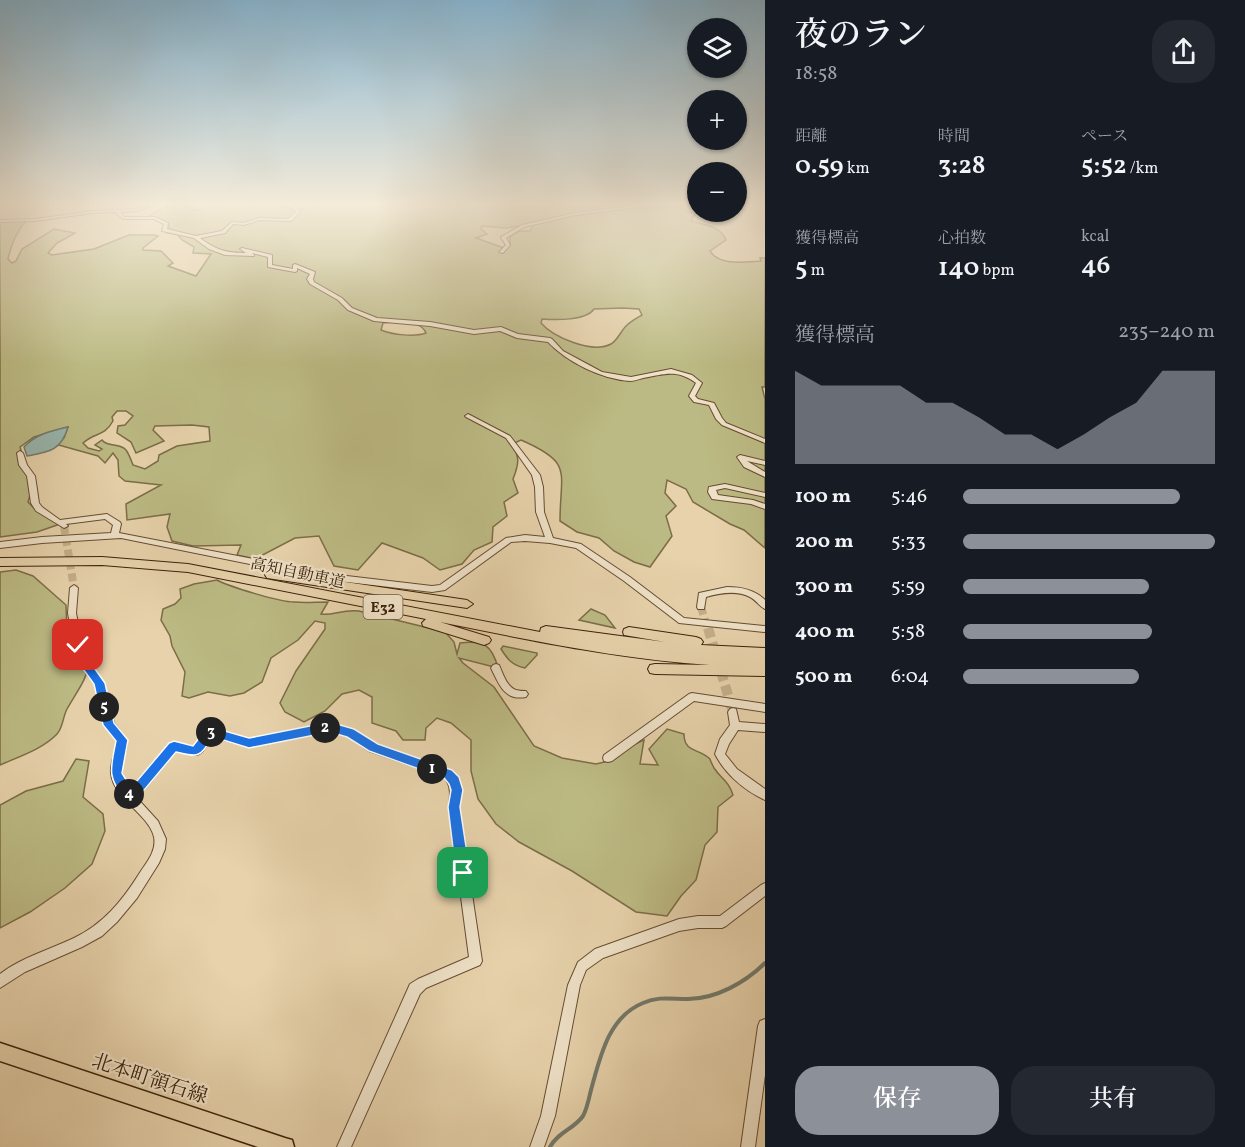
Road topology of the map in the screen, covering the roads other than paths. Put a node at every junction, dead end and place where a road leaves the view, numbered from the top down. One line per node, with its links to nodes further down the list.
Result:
1 (268, 257): 3 (street)
2 (468, 416): 10 (street)
3 (765, 441)
4 (20, 453): 9 (street)
5 (765, 463): 6 (street)
6 (765, 475)
7 (765, 495): 8 (street)
8 (765, 507)
9 (115, 535): 10 (street); 11 (street)
10 (550, 540): 19 (street)
11 (0, 545)
12 (0, 556): 14 (highway, 高知自動車道 / E32)
13 (0, 562): 14 (highway, 高知自動車道 / E32)
14 (270, 579): 16 (highway); 21 (highway); 23 (highway, 高知自動車道 / E32); 24 (highway, 高知自動車道 / E32)
15 (74, 588): 35 (street)
16 (467, 604)
17 (765, 606): 18 (street)
18 (701, 607)
19 (765, 629)
20 (629, 632): 22 (highway)
21 (484, 640)
22 (765, 649)
23 (765, 653)
24 (765, 663)
25 (496, 668): 28 (street)
26 (655, 669): 27 (highway)
27 (765, 671)
28 (523, 694)
29 (765, 708): 33 (street)
30 (733, 712): 31 (street)
31 (735, 726): 32 (street); 34 (street)
32 (765, 728)
33 (608, 758)
34 (765, 795)
35 (131, 797): 37 (street); 41 (street)
36 (765, 889): 42 (street)
37 (0, 982)
38 (765, 1026): 43 (street)
39 (0, 1052): 40 (main road, 北本町領石線)
40 (285, 1147)
41 (344, 1147)
42 (537, 1147)
43 (748, 1147)

